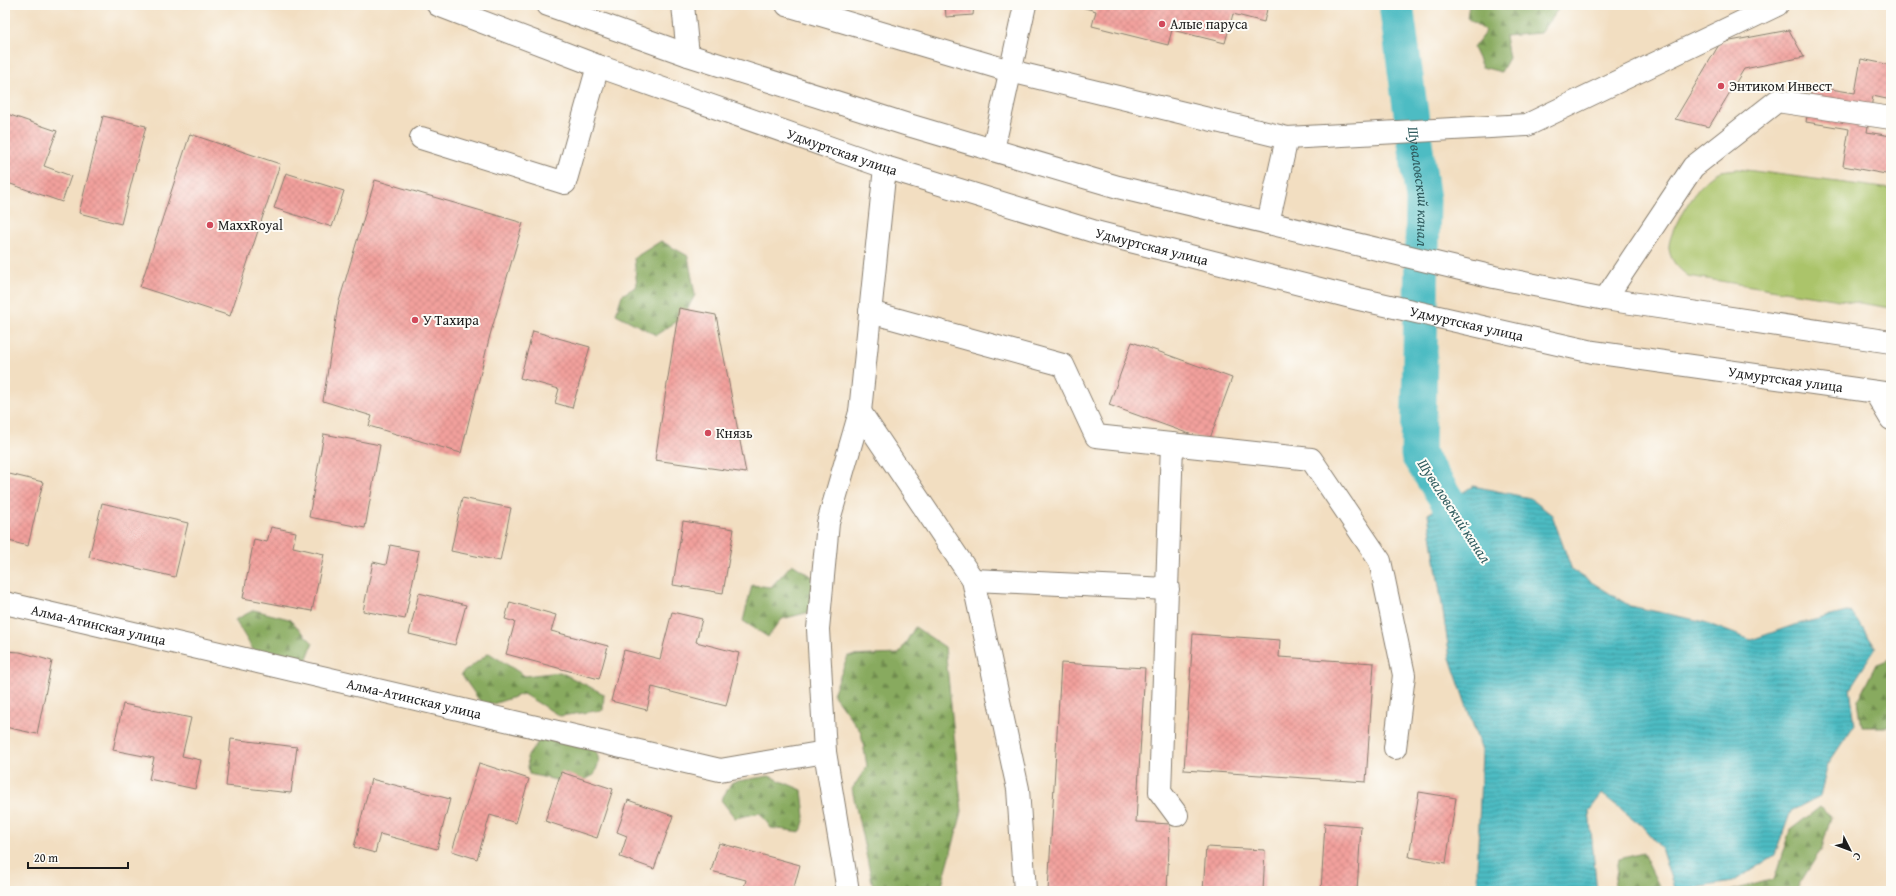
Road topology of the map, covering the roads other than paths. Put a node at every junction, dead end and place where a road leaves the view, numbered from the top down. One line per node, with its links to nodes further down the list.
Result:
1 (438, 5): 8 (main road, Удмуртская улица)
2 (548, 5): 7 (main road)
3 (683, 5): 7 (main road)
4 (787, 5): 9 (main road)
5 (1025, 5): 9 (main road)
6 (1777, 5): 12 (main road)
7 (688, 55): 13 (main road)
8 (598, 66): 11 (main road); 14 (main road, Удмуртская улица)
9 (1010, 72): 12 (main road); 13 (main road)
10 (1891, 118): 16 (main road)
11 (421, 138)
12 (1287, 138): 15 (main road)
13 (993, 150): 15 (main road)
14 (885, 167): 17 (main road); 19 (main road, Удмуртская улица)
15 (1268, 223): 16 (main road)
16 (1605, 299): 18 (main road)
17 (870, 312): 20 (main road); 22 (main road)
18 (1891, 342)
19 (1883, 393): 21 (main road)
20 (860, 412): 23 (main road); 27 (main road)
21 (1891, 419)
22 (1172, 444): 24 (main road); 26 (main road)
23 (973, 580): 24 (main road); 30 (main road)
24 (1168, 589): 28 (main road)
25 (5, 603): 27 (main road, Алма-Атинская улица)
26 (1395, 748)
27 (825, 752): 29 (main road)
28 (1177, 815)
29 (848, 891)
30 (1026, 891)

